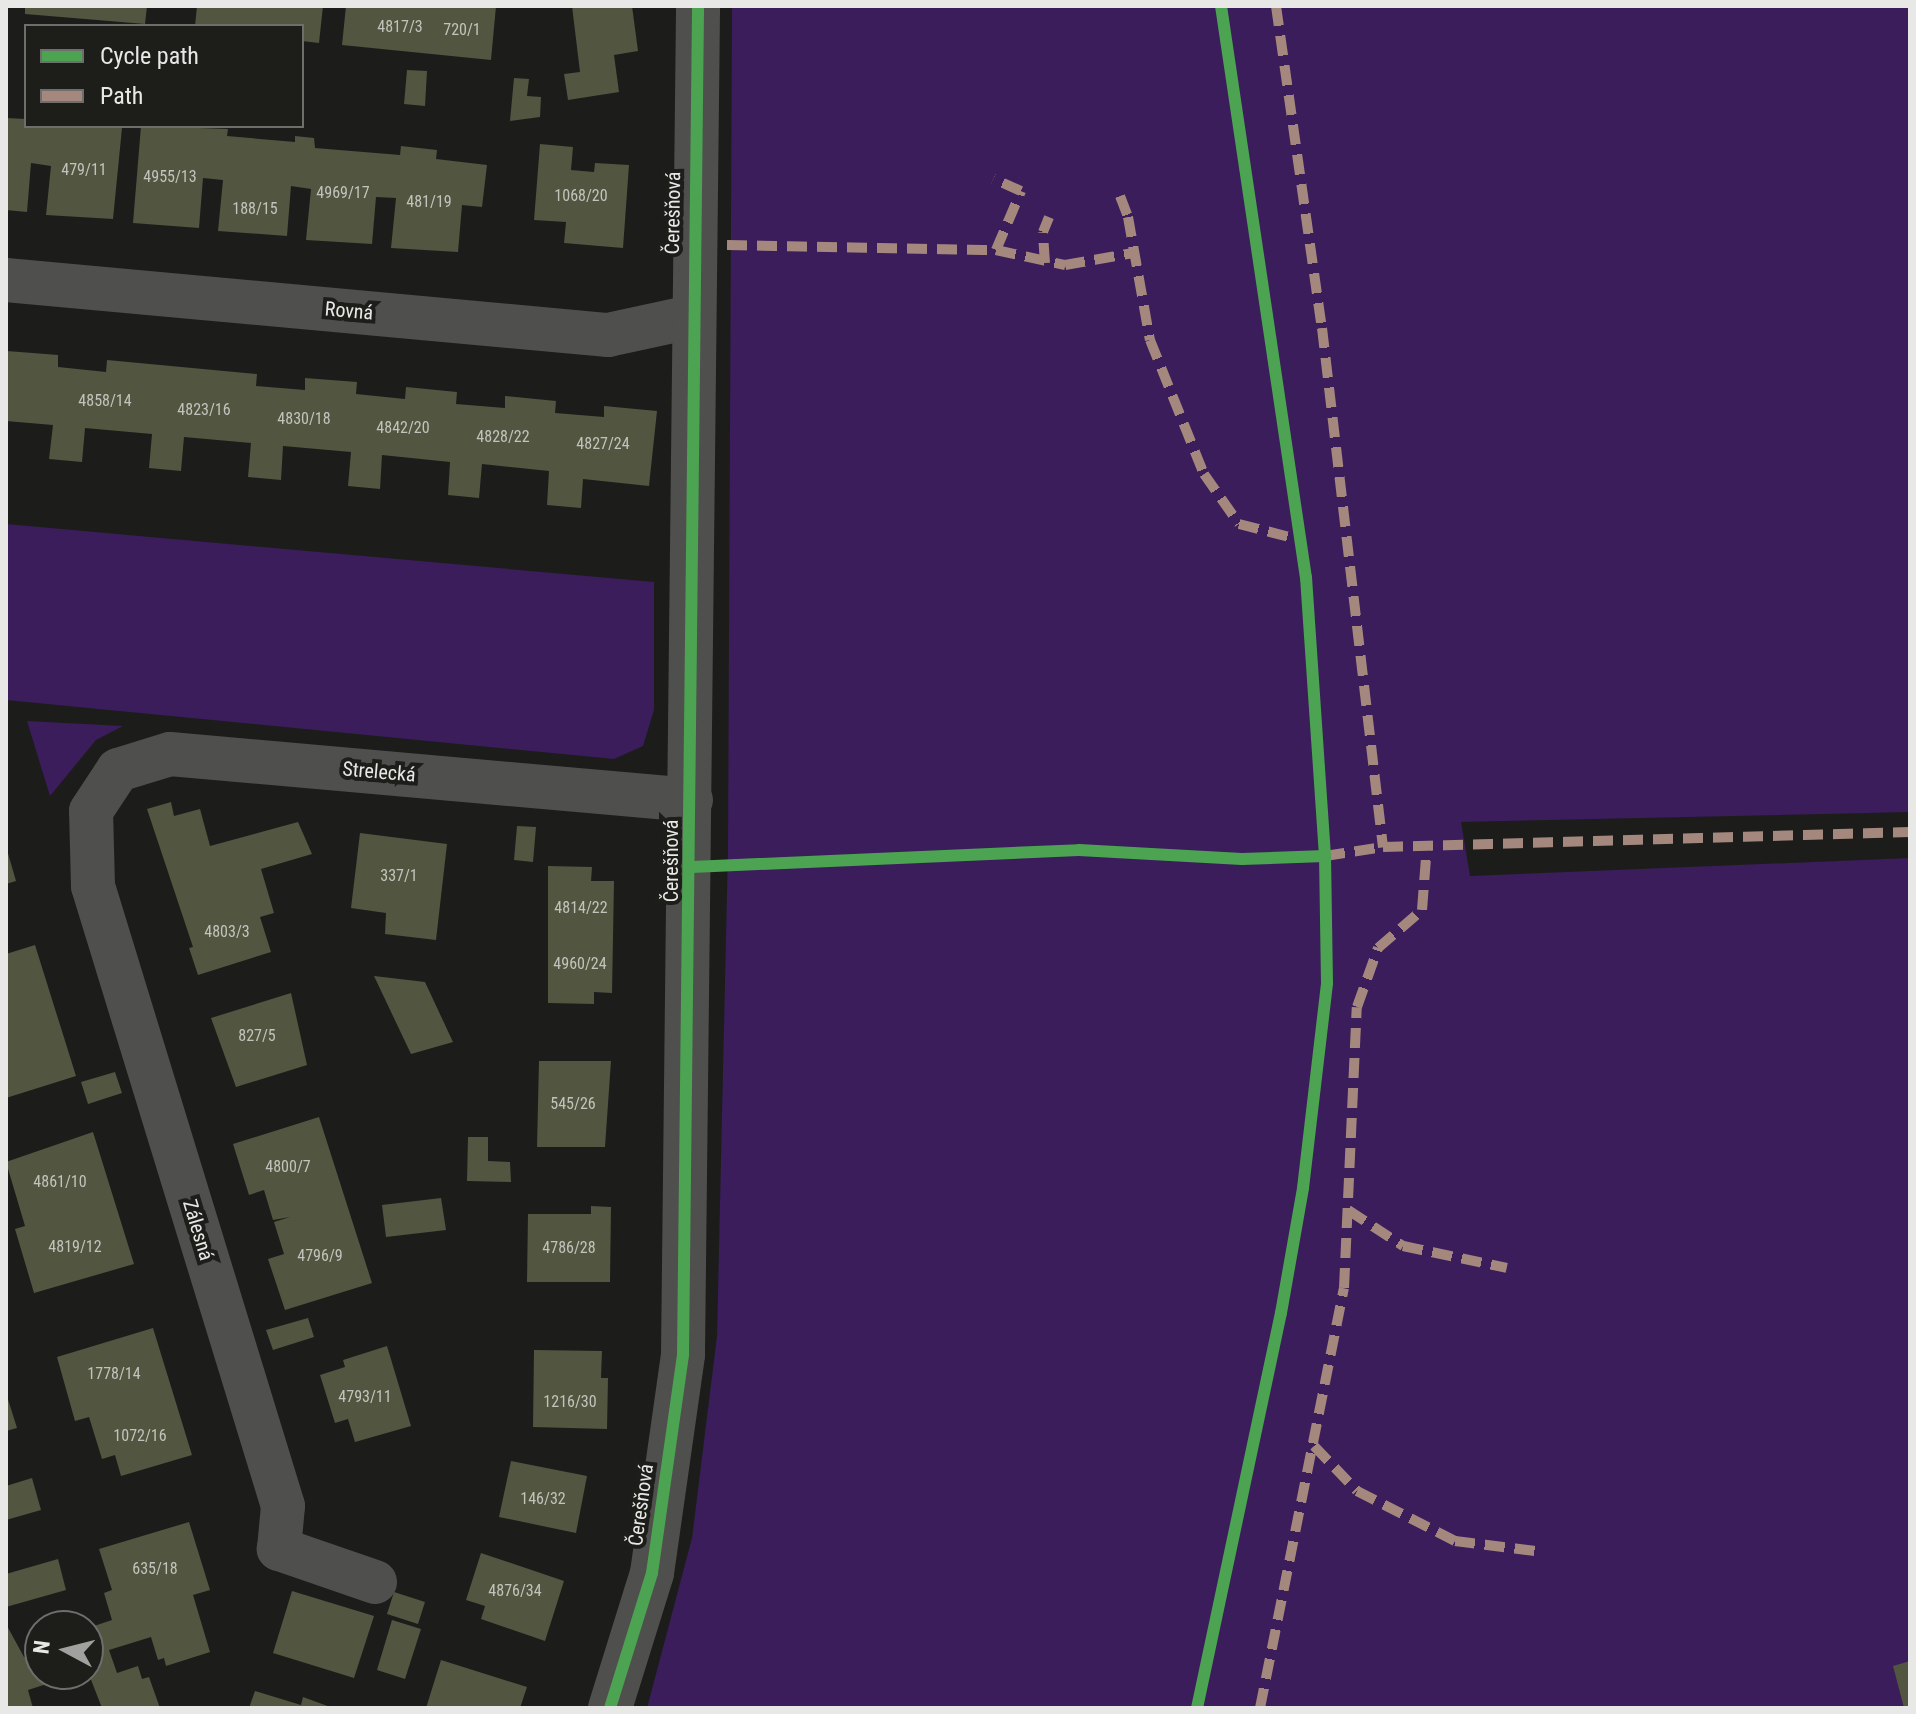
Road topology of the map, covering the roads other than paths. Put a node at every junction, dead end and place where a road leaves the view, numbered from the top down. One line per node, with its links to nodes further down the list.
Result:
1 (698, 6): 3 (street, Čerešňová)
2 (6, 280): 3 (street, Rovná)
3 (691, 317): 4 (street, Čerešňová)
4 (691, 800): 5 (street, Strelecká); 7 (street, Čerešňová)
5 (91, 811): 6 (street, Zálesná)
6 (375, 1582)
7 (610, 1708)

